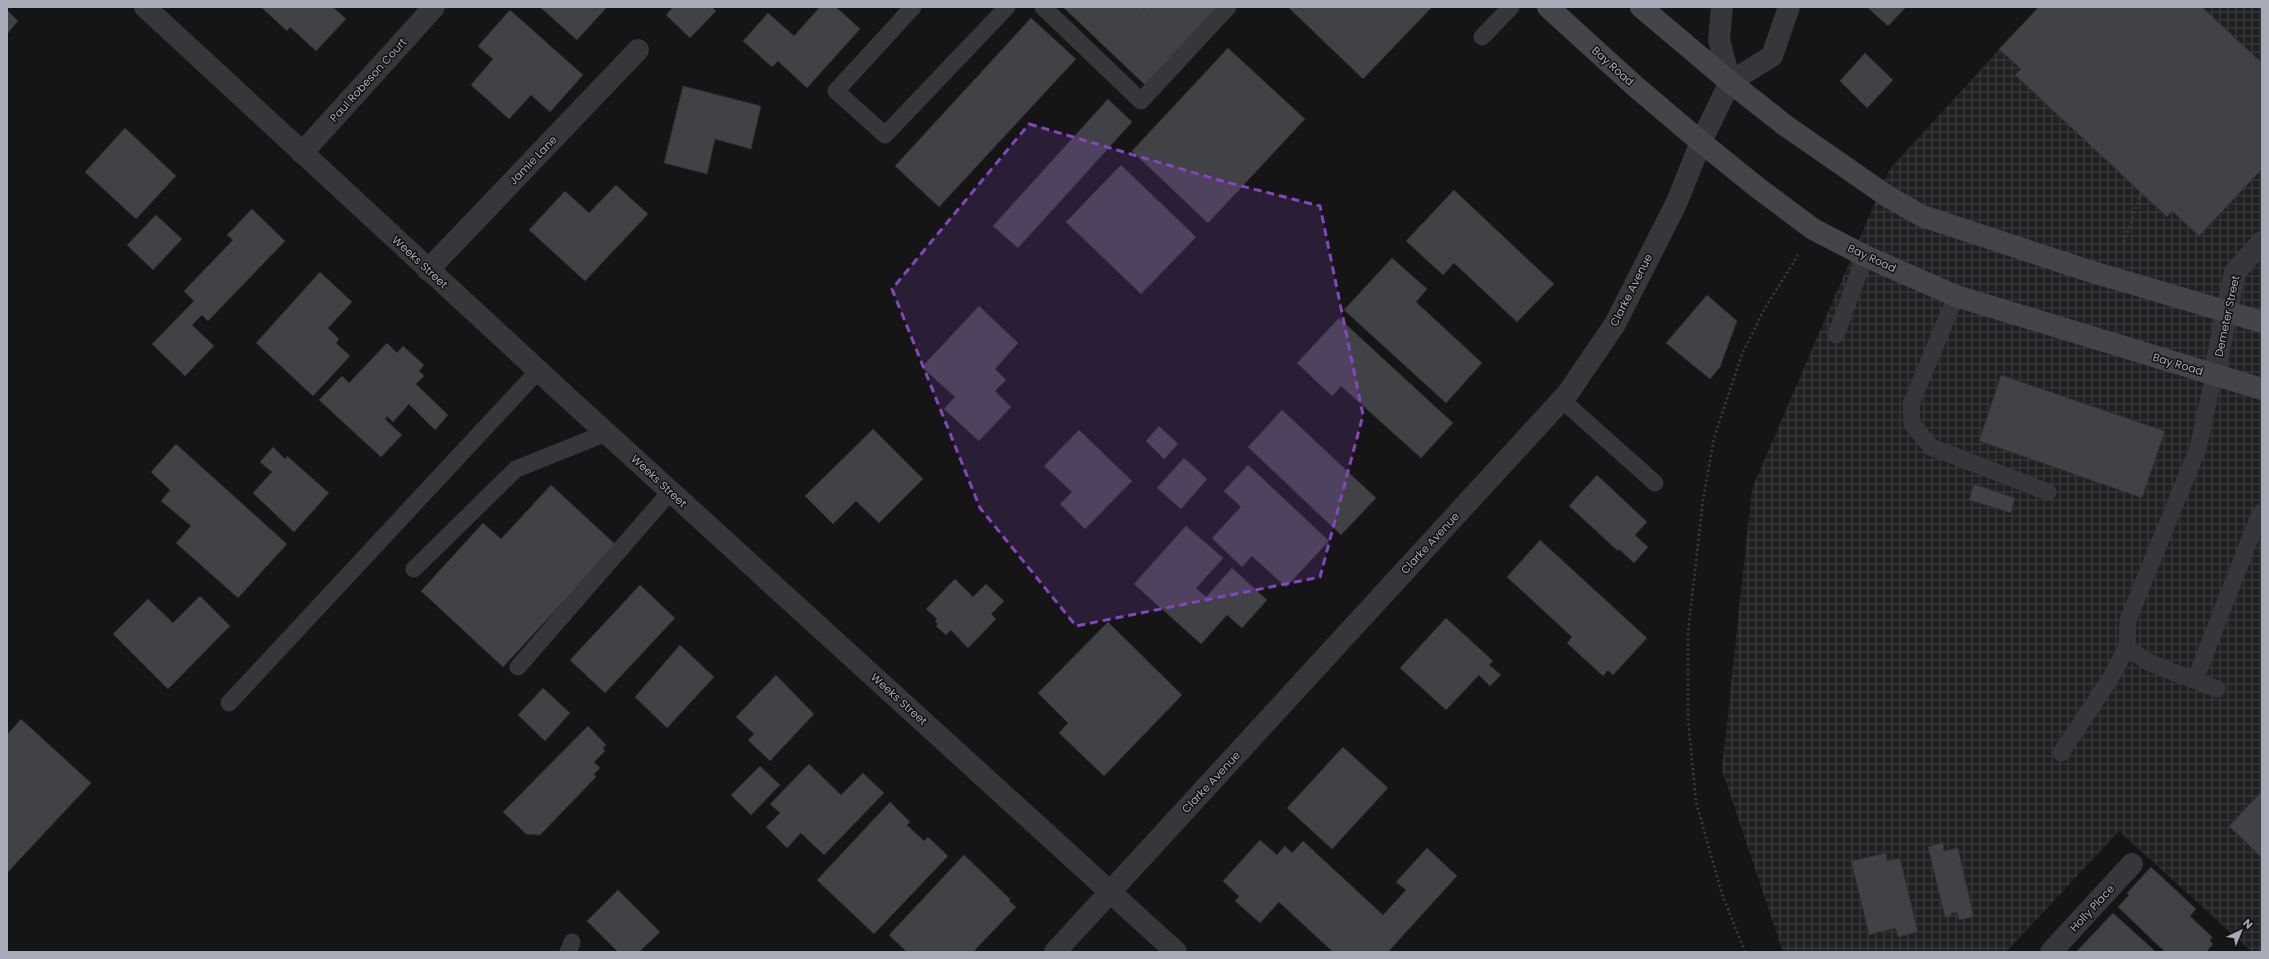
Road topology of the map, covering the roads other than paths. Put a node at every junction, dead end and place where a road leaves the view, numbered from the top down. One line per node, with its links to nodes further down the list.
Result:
1 (146, 7): 16 (street, Weeks Street)
2 (434, 7): 16 (street, Paul Robeson Court)
3 (913, 7): 4 (lane)
4 (1008, 7)
5 (1043, 7): 6 (lane)
6 (1228, 7)
7 (1511, 7): 12 (lane)
8 (1548, 7): 15 (main road, Bay Road)
9 (1641, 7): 14 (main road)
10 (1722, 7): 14 (street)
11 (1789, 7): 14 (street)
12 (1482, 37)
13 (638, 50): 19 (street, Jamie Lane)
14 (1730, 82): 15 (street, Clarke Avenue); 21 (main road)
15 (1701, 142): 18 (main road, Bay Road); 27 (street, Clarke Avenue)
16 (302, 154): 19 (street, Weeks Street)
17 (2262, 242): 21 (street, Demeter Street)
18 (1865, 256): 20 (main road, Bay Road); 23 (lane)
19 (428, 270): 24 (street, Weeks Street)
20 (1956, 296): 25 (main road, Bay Road); 31 (lane)
21 (2227, 312): 22 (main road); 25 (street, Demeter Street)
22 (2262, 322)
23 (1836, 335)
24 (538, 371): 28 (street, Weeks Street); 38 (lane)
25 (2214, 375): 26 (main road, Bay Road); 34 (lane)
26 (2262, 388)
27 (1562, 400): 29 (lane); 41 (street, Clarke Avenue)
28 (606, 433): 30 (street, Weeks Street); 33 (lane)
29 (1655, 483)
30 (670, 492): 35 (lane); 41 (street, Weeks Street)
31 (2048, 492)
32 (2260, 513): 36 (lane)
33 (414, 569)
34 (2127, 646): 36 (lane); 39 (lane)
35 (518, 667)
36 (2195, 680): 37 (lane)
37 (2217, 689)
38 (229, 703)
39 (2061, 752)
40 (2132, 864): 44 (street, Holly Place)
41 (1110, 892): 42 (street, Clarke Avenue); 43 (street, Weeks Street)
42 (1055, 952)
43 (1176, 952)
44 (2051, 952)

